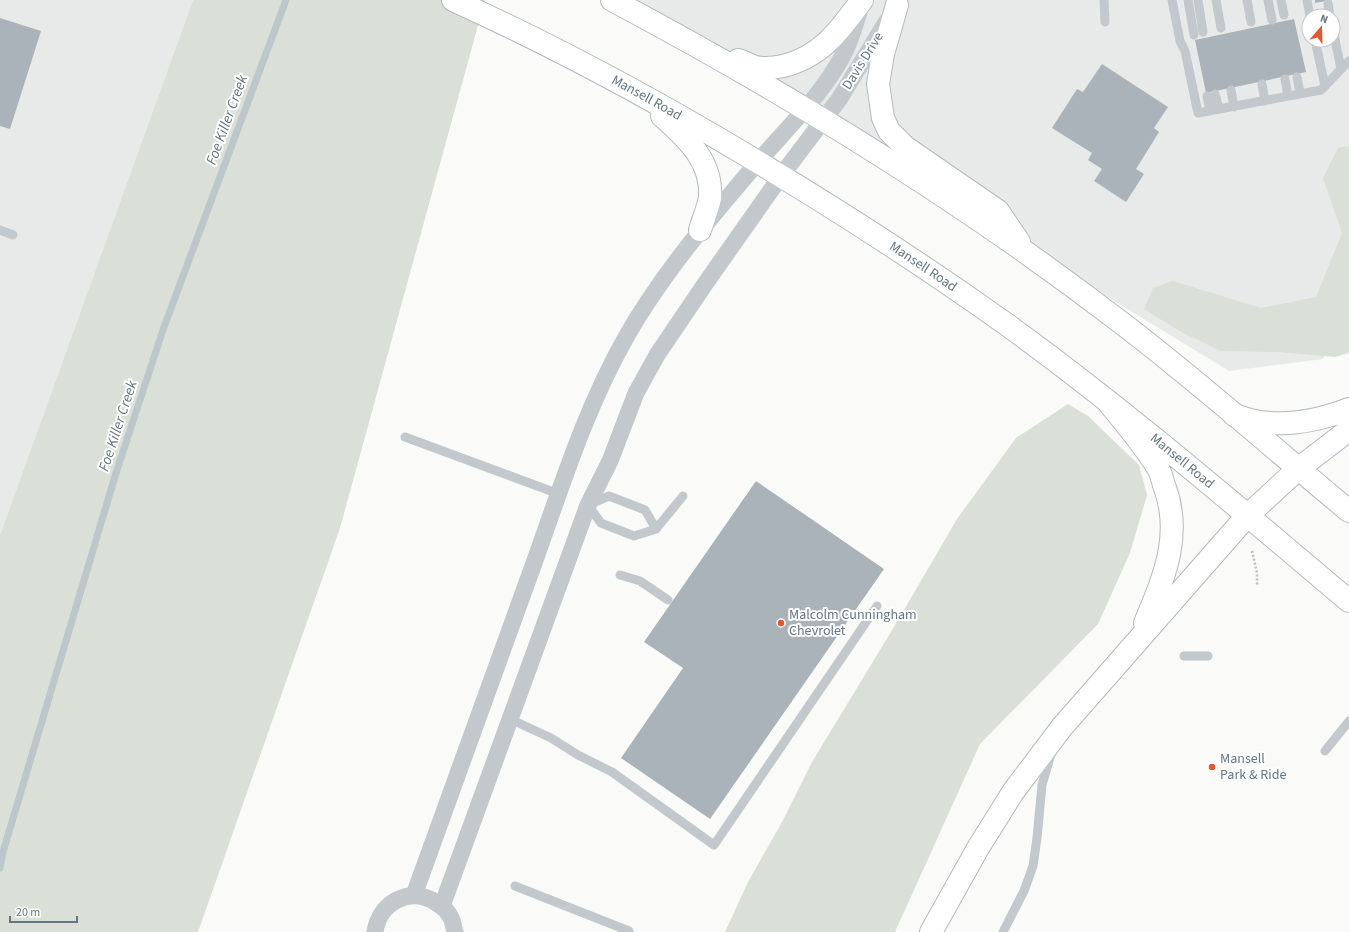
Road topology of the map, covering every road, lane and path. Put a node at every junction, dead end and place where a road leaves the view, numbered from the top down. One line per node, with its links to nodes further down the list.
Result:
1 (453, 0): 30 (main road, Mansell Road)
2 (612, 0): 19 (main road)
3 (863, 0): 19 (main road); 38 (street, Davis Drive)
4 (1104, 0): 17 (lane)
5 (1172, 0): 39 (lane)
6 (1188, 0): 22 (lane)
7 (1198, 0): 21 (lane)
8 (1216, 0): 20 (lane)
9 (1247, 0): 18 (lane)
10 (1268, 0): 16 (lane)
11 (1281, 0): 15 (lane)
12 (899, 3): 40 (street, Davis Drive); 46 (main road)
13 (1328, 3): 14 (lane)
14 (1329, 8)
15 (1284, 15)
16 (1272, 20)
17 (1105, 22)
18 (1251, 22)
19 (662, 26): 38 (main road)
20 (1221, 28)
21 (1204, 32)
22 (1194, 34)
23 (1317, 48): 31 (lane)
24 (1337, 48): 26 (lane)
25 (1349, 60): 26 (lane)
26 (1341, 69): 31 (lane)
27 (1297, 77): 33 (lane)
28 (1285, 79): 35 (lane)
29 (1262, 84): 36 (lane)
30 (626, 86): 41 (main road, Mansell Road); 44 (main road)
31 (1325, 86): 33 (lane)
32 (1232, 90): 37 (lane)
33 (1300, 93): 35 (lane)
34 (1211, 95): 39 (lane)
35 (1288, 96): 36 (lane)
36 (1265, 100): 37 (lane)
37 (1234, 107): 39 (lane)
38 (805, 109): 40 (main road); 41 (street, Davis Drive)
39 (1214, 110)
40 (823, 120): 42 (street, Davis Drive); 46 (main road)
41 (758, 162): 42 (main road, Mansell Road); 44 (street, Davis Drive)
42 (781, 176): 47 (main road, Mansell Road); 55 (street, Davis Drive)
43 (0, 230): 45 (lane)
44 (700, 230): 53 (street, Davis Drive)
45 (13, 235)
46 (1028, 254): 49 (main road)
47 (1108, 402): 57 (main road, Mansell Road); 65 (main road)
48 (1349, 409): 49 (main road)
49 (1234, 415): 52 (main road)
50 (1349, 430): 52 (main road)
51 (405, 438): 53 (lane)
52 (1298, 469): 56 (main road); 57 (main road)
53 (559, 494): 73 (street, Davis Drive)
54 (683, 496): 58 (lane)
55 (588, 505): 58 (lane); 58 (lane); 68 (street, Davis Drive)
56 (1349, 511)
57 (1248, 516): 63 (main road, Mansell Road); 65 (main road)
58 (656, 529)
59 (1252, 551): 61 (path)
60 (620, 575): 62 (lane)
61 (1257, 584)
62 (668, 600)
63 (1349, 601)
64 (877, 606): 68 (lane)
65 (1138, 641): 70 (main road)
66 (1184, 656): 67 (lane)
67 (1208, 656)
68 (510, 719): 74 (street, Davis Drive)
69 (1349, 722): 71 (lane)
70 (1062, 727): 78 (main road); 79 (lane)
71 (1325, 751)
72 (515, 886): 75 (lane)
73 (414, 895): 74 (street); 76 (street)
74 (442, 906): 77 (street)
75 (629, 931)
76 (375, 932)
77 (455, 932)
78 (931, 932)
79 (1003, 932)

